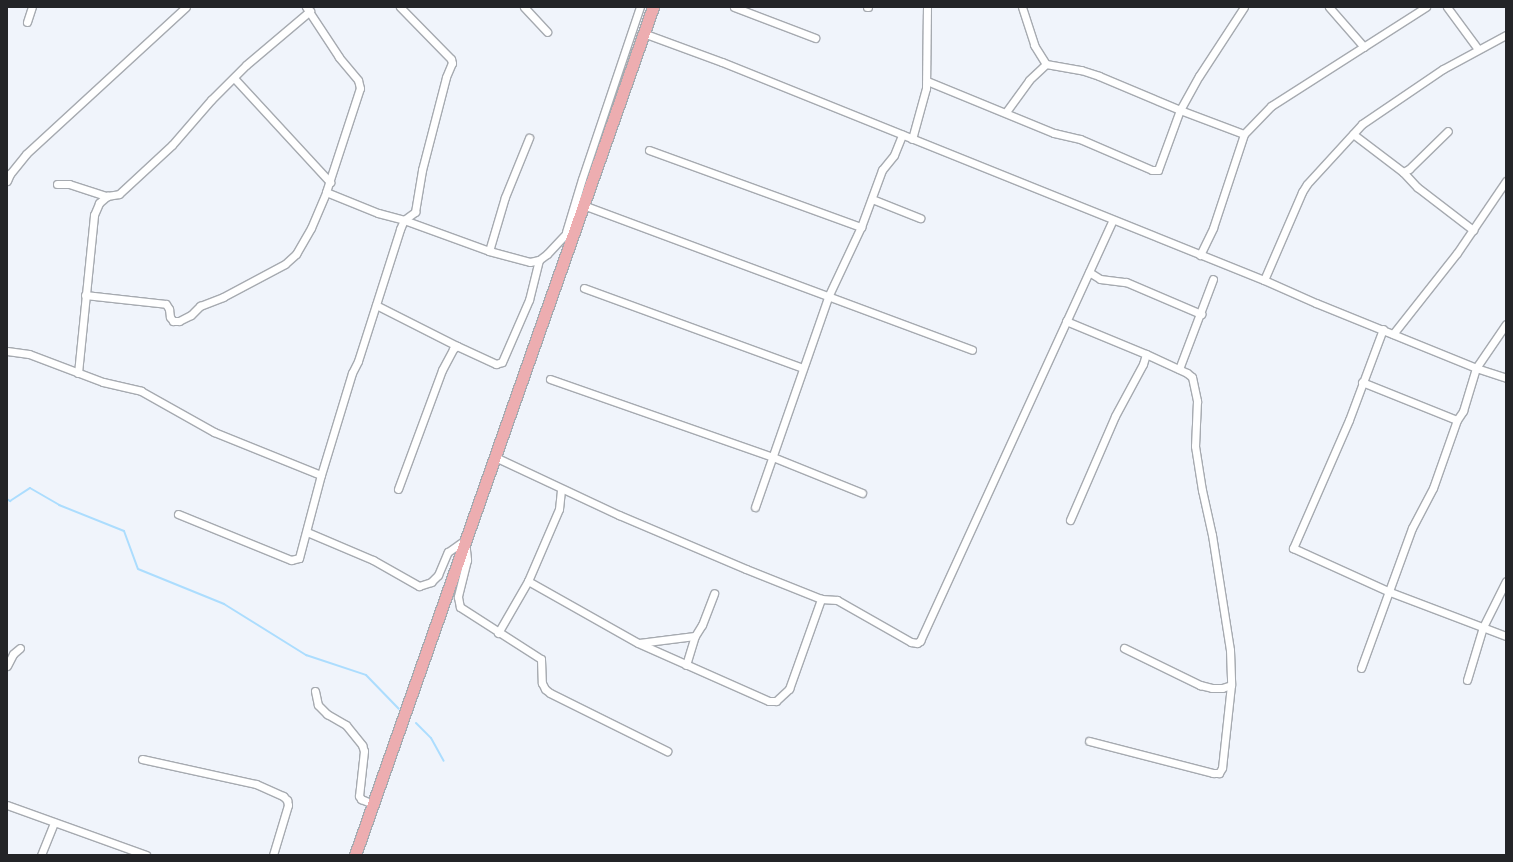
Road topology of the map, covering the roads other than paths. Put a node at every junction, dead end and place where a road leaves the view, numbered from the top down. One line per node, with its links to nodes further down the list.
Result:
1 (32, 7): 15 (street)
2 (186, 7): 35 (street)
3 (400, 7): 45 (street)
4 (524, 7): 16 (street)
5 (640, 7): 50 (street)
6 (653, 7): 17 (main road)
7 (734, 7): 19 (street)
8 (927, 7): 24 (street)
9 (1022, 7): 22 (street)
10 (1244, 7): 25 (street)
11 (1329, 7): 20 (street)
12 (1426, 7): 20 (street)
13 (1447, 7): 21 (street)
14 (308, 9): 23 (street); 37 (street)
15 (27, 22)
16 (547, 32)
17 (643, 33): 30 (street); 43 (main road)
18 (1506, 35): 21 (street)
19 (815, 38)
20 (1364, 47): 28 (street)
21 (1478, 49): 29 (street)
22 (1046, 64): 25 (street); 26 (street)
23 (234, 78): 37 (street); 41 (street)
24 (927, 81): 26 (street); 32 (street)
25 (1180, 110): 26 (street); 28 (street)
26 (1006, 112)
27 (1448, 131): 34 (street)
28 (1244, 134): 52 (street)
29 (1352, 134): 34 (street); 56 (street)
30 (902, 135): 32 (street); 42 (street)
31 (529, 138): 51 (street)
32 (912, 139): 46 (street)
33 (649, 150): 48 (street)
34 (1403, 172): 49 (street)
35 (7, 181)
36 (1506, 181): 40 (street)
37 (330, 182): 39 (street)
38 (56, 184): 41 (street)
39 (326, 192): 45 (street); 58 (street)
40 (1503, 192): 49 (street)
41 (107, 196): 58 (street)
42 (872, 199): 44 (street); 48 (street)
43 (583, 205): 47 (main road); 59 (street)
44 (920, 218)
45 (404, 220): 51 (street); 60 (street)
46 (1113, 220): 52 (street); 54 (street)
47 (578, 221): 50 (street); 78 (main road)
48 (861, 227): 59 (street)
49 (1473, 230): 65 (street)
50 (566, 234): 53 (street)
51 (489, 251): 53 (street)
52 (1200, 255): 56 (street)
53 (539, 260): 66 (street)
54 (1089, 272): 61 (street); 62 (street)
55 (1213, 279): 61 (street)
56 (1264, 280): 64 (street)
57 (584, 288): 70 (street)
58 (85, 295): 73 (street)
59 (828, 297): 67 (street); 70 (street)
60 (376, 305): 66 (street); 80 (street)
61 (1201, 314): 72 (street)
62 (1066, 321): 69 (street); 93 (street)
63 (1506, 324): 71 (street)
64 (1382, 329): 65 (street); 76 (street)
65 (1393, 334): 71 (street)
66 (457, 346): 81 (street)
67 (972, 350)
68 (7, 351): 73 (street)
69 (1146, 354): 72 (street); 86 (street)
70 (803, 368): 79 (street)
71 (1476, 368): 74 (street); 77 (street)
72 (1180, 369): 105 (street)
73 (78, 373): 80 (street)
74 (1506, 378)
75 (550, 379): 79 (street)
76 (1362, 382): 77 (street); 91 (street)
77 (1457, 420): 91 (street)
78 (495, 457): 82 (street); 88 (main road)
79 (773, 457): 83 (street); 84 (street)
80 (321, 475): 87 (street)
81 (398, 489)
82 (561, 489): 89 (street); 93 (street)
83 (862, 493)
84 (755, 506)
85 (178, 514): 87 (street)
86 (1070, 520)
87 (307, 532): 88 (street)
88 (465, 540): 95 (street); 110 (main road)
89 (528, 581): 95 (street); 98 (street)
90 (1506, 581): 94 (street)
91 (1390, 592): 94 (street); 103 (street)
92 (714, 593): 96 (street)
93 (821, 599): 101 (street)
94 (1483, 628): 97 (street); 104 (street)
95 (498, 633): 108 (street)
96 (695, 636): 98 (street); 101 (street)
97 (1506, 636)
98 (638, 643): 101 (street)
99 (20, 648): 102 (street)
100 (1124, 648): 105 (street)
101 (686, 665)
102 (7, 666)
103 (1361, 668)
104 (1467, 680)
105 (1231, 685): 107 (street)
106 (315, 691): 110 (street)
107 (1089, 741)
108 (667, 751)
109 (142, 759): 115 (street)
110 (373, 804): 116 (main road)
111 (7, 805): 112 (street)
112 (54, 822): 113 (street); 114 (street)
113 (41, 855)
114 (146, 855)
115 (273, 855)
116 (355, 855)

